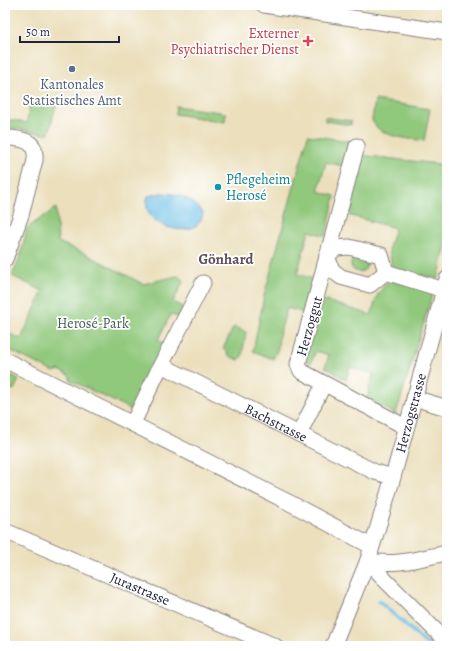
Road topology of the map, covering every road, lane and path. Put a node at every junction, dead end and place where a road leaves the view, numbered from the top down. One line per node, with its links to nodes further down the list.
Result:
1 (264, 5): 2 (street)
2 (447, 32)
3 (5, 137): 6 (street)
4 (357, 146): 5 (street, Herzoggut)
5 (327, 255): 7 (street); 7 (street); 12 (street, Herzoggut)
6 (5, 259)
7 (386, 272): 9 (street)
8 (202, 283): 11 (street)
9 (445, 284): 13 (street, Herzogstrasse)
10 (5, 360): 15 (street)
11 (161, 366): 15 (street); 17 (street, Bachstrasse)
12 (324, 384): 16 (street, Herzoggut); 17 (street)
13 (414, 398): 14 (street); 16 (street, Herzogstrasse)
14 (447, 408)
15 (133, 423): 20 (street)
16 (406, 426): 18 (street, Herzogstrasse)
17 (299, 434): 18 (street, Bachstrasse)
18 (393, 477): 20 (street, Herzogstrasse)
19 (5, 531): 23 (street, Jurastrasse)
20 (369, 553): 21 (street); 22 (street); 24 (street, Herzogstrasse)
21 (447, 553)
22 (445, 637)
23 (275, 646)
24 (332, 646)

